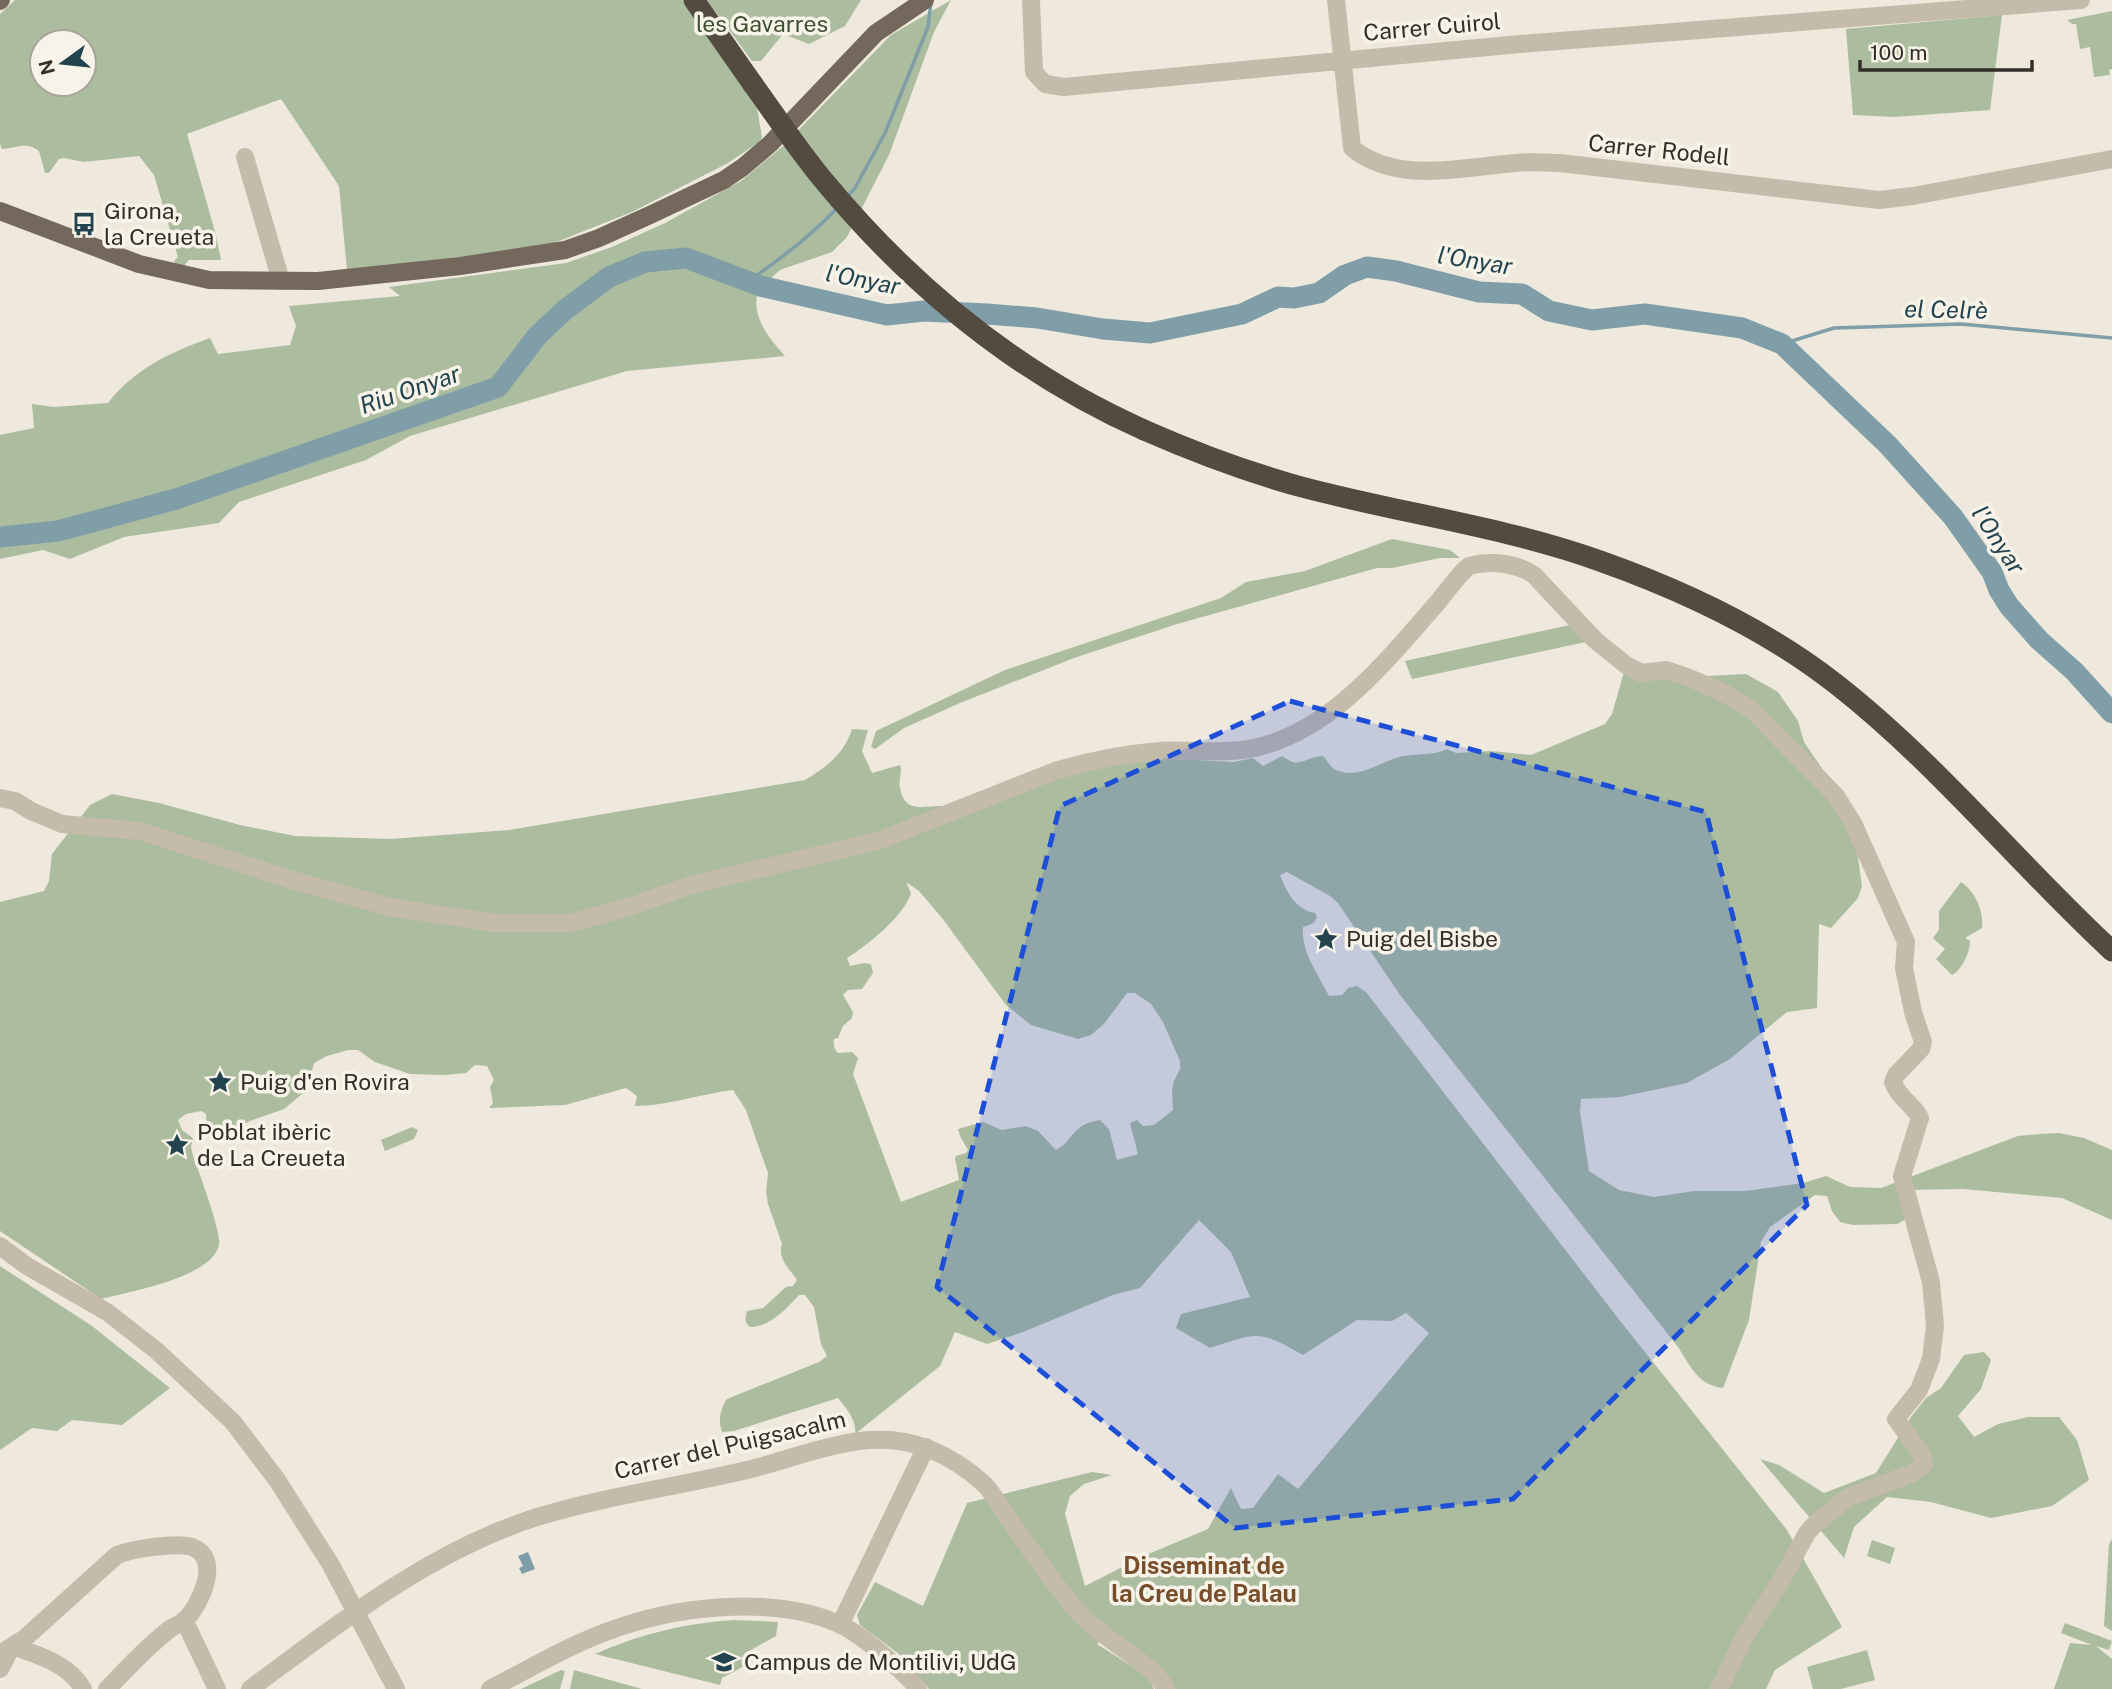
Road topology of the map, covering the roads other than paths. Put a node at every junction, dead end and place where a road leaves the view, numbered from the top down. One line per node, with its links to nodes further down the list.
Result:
1 (694, 0): 12 (highway, bridge)
2 (1031, 0): 6 (street, Carrer Cuirol)
3 (1336, 0): 6 (street, Carrer Rodell)
4 (2081, 0): 6 (street, Carrer Cuirol)
5 (918, 4): 10 (main road)
6 (1342, 60): 8 (street, Carrer Rodell)
7 (245, 157): 10 (street)
8 (2112, 159)
9 (0, 211): 10 (main road)
10 (281, 281)
11 (0, 798): 28 (street)
12 (2112, 951)
13 (0, 1246): 15 (street)
14 (926, 1447): 15 (street, Carrer del Puigsacalm); 17 (street); 20 (street, Carrer del Puigsacalm)
15 (356, 1613): 24 (street, Carrer del Puigsacalm); 25 (street)
16 (184, 1620): 18 (street); 22 (street); 23 (street)
17 (840, 1625): 26 (street); 27 (street)
18 (6, 1650): 19 (street); 21 (street)
19 (0, 1669)
20 (1164, 1688)
21 (83, 1689)
22 (107, 1689)
23 (217, 1689)
24 (250, 1689)
25 (396, 1689)
26 (490, 1689)
27 (918, 1689)
28 (1719, 1689)

